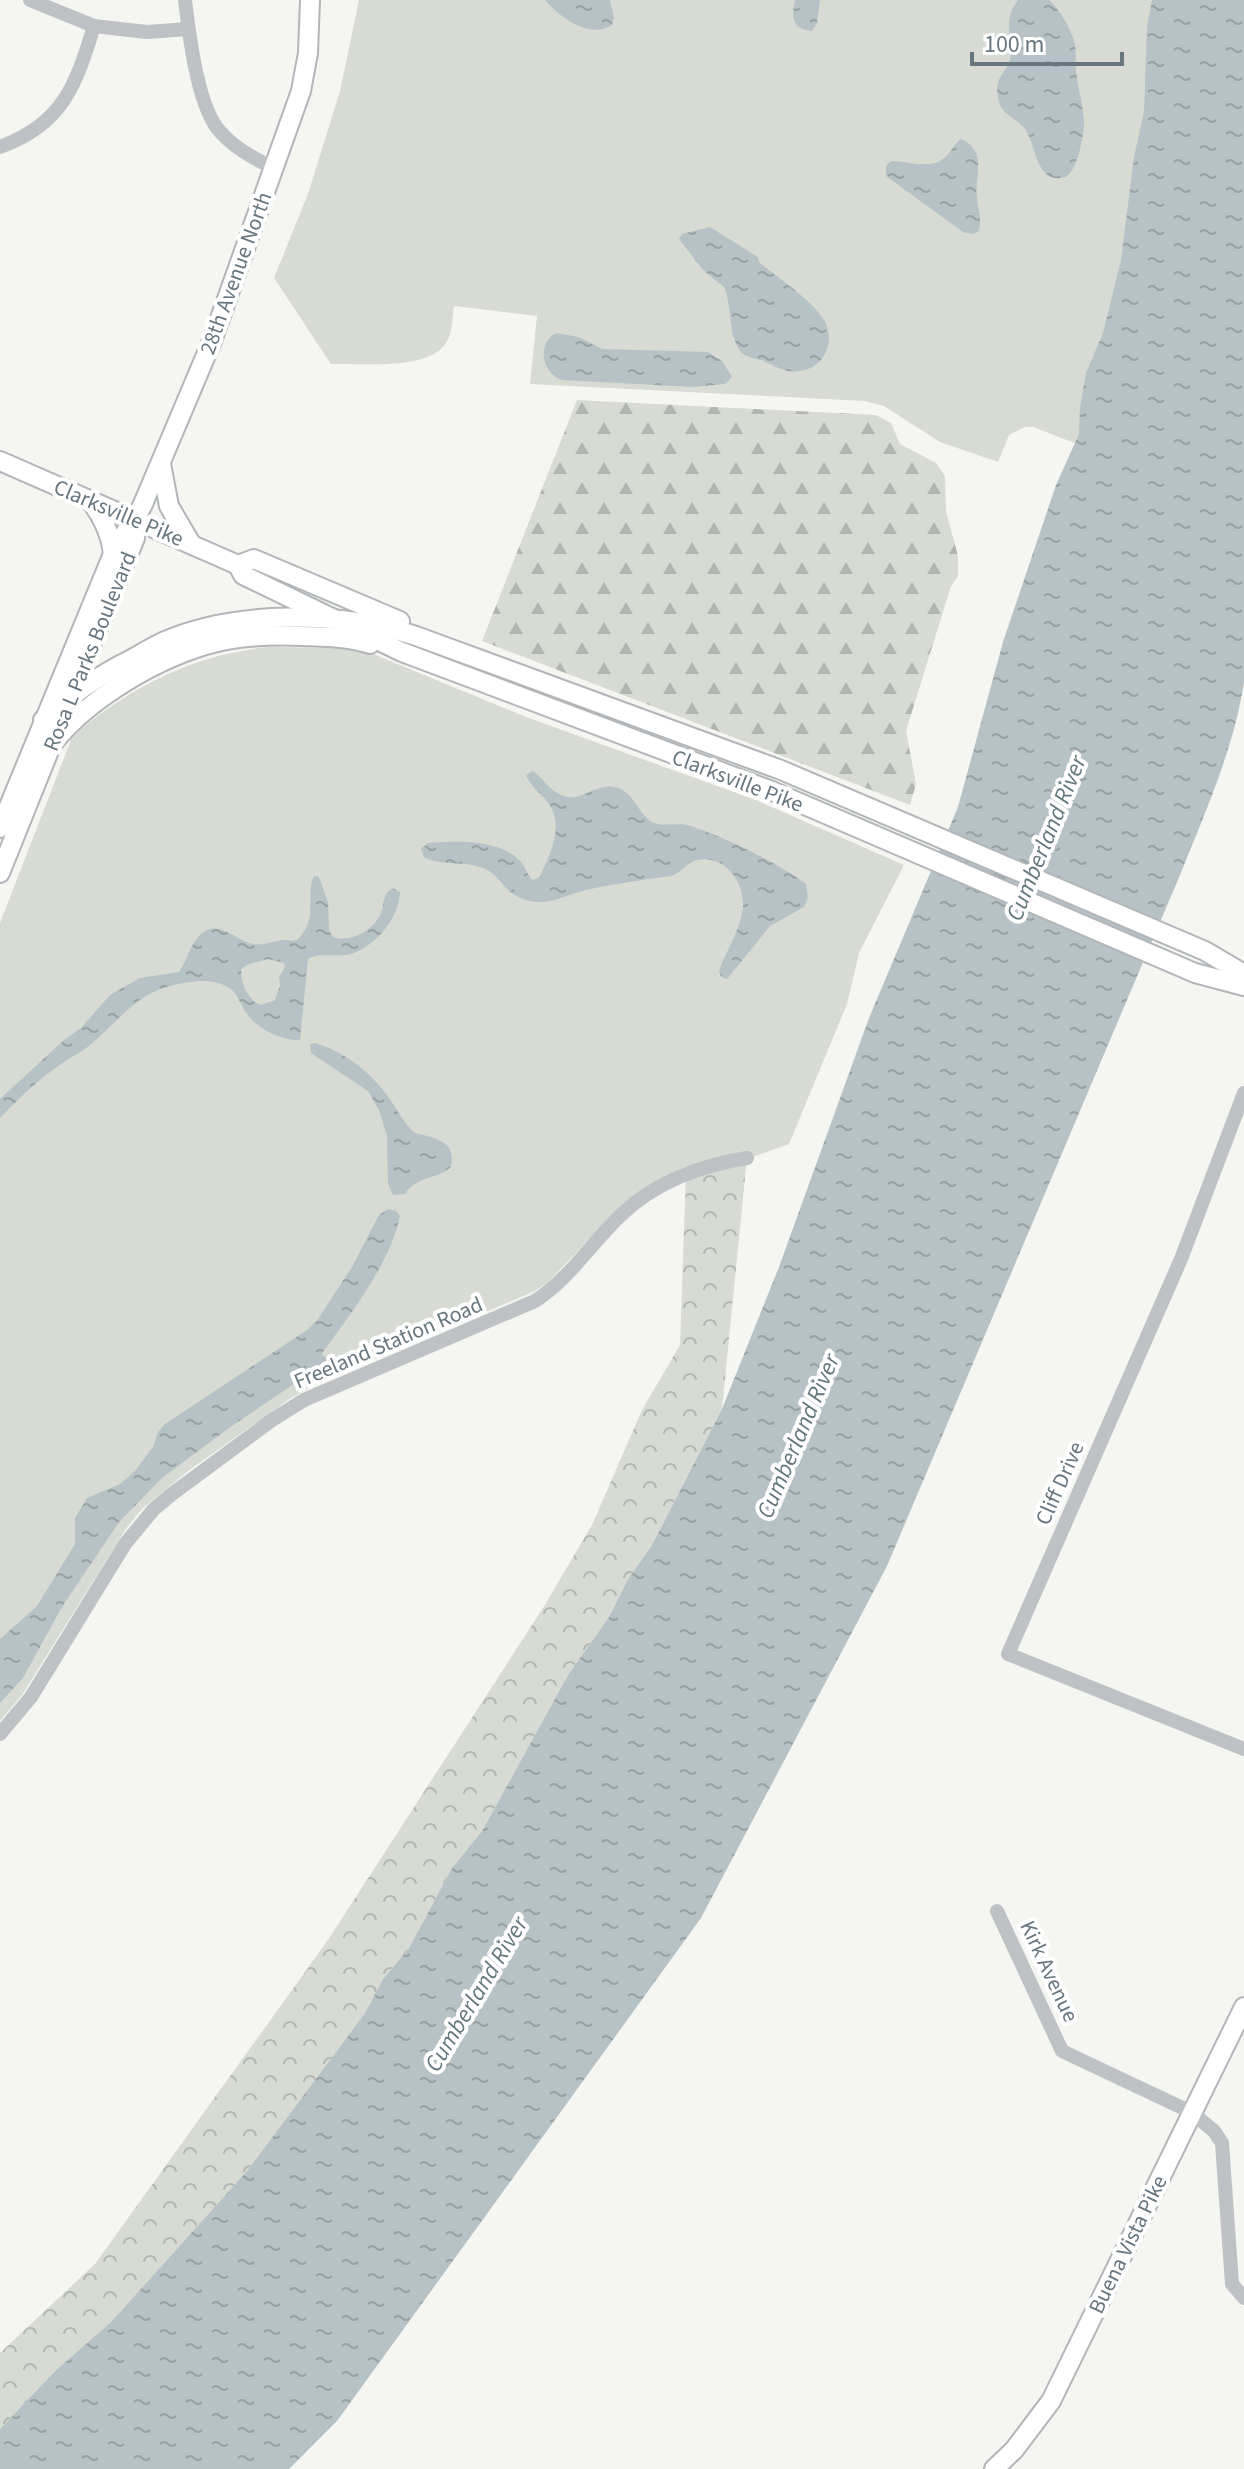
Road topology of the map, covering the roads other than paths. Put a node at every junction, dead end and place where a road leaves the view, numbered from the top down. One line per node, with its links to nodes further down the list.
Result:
1 (30, 0): 4 (street)
2 (185, 0): 5 (street, 28th Avenue North)
3 (310, 0): 7 (main road)
4 (94, 26): 5 (street); 6 (street)
5 (188, 29): 7 (street, 28th Avenue North)
6 (0, 147)
7 (274, 168): 8 (main road, 28th Avenue North)
8 (161, 460): 11 (main road, 28th Avenue North); 12 (main road)
9 (0, 461): 10 (main road, Clarksville Pike)
10 (90, 500): 11 (main road, Clarksville Pike); 13 (main road)
11 (136, 520): 12 (main road, Clarksville Pike); 13 (main road, Rosa L Parks Boulevard); 18 (main road, Rosa L Parks Boulevard)
12 (190, 542): 14 (main road, Clarksville Pike)
13 (113, 554): 19 (main road, Rosa L Parks Boulevard)
14 (240, 570): 15 (main road, Clarksville Pike); 16 (main road, Clarksville Pike)
15 (339, 621): 16 (main road); 17 (main road, Clarksville Pike); 18 (main road)
16 (416, 636): 23 (main road, Clarksville Pike)
17 (402, 652): 20 (main road); 24 (main road, Clarksville Pike)
18 (71, 695): 19 (main road); 20 (main road, Rosa L Parks Boulevard)
19 (43, 720): 21 (main road, Rosa L Parks Boulevard)
20 (53, 743): 22 (main road, Rosa L Parks Boulevard)
21 (0, 828)
22 (0, 873)
23 (1244, 974)
24 (1244, 986)
25 (1244, 1093): 26 (street, Cliff Drive)
26 (1239, 1122): 29 (street, Cliff Drive)
27 (747, 1158): 28 (street, Freeland Station Road)
28 (0, 1734)
29 (1244, 1749)
30 (997, 1911): 33 (street, Kirk Avenue)
31 (1244, 2007): 32 (main road, Buena Vista Pike)
32 (1240, 2029): 33 (main road, Buena Vista Pike)
33 (1191, 2112): 34 (street, Kirk Avenue); 35 (main road, Buena Vista Pike)
34 (1244, 2298)
35 (994, 2469)

